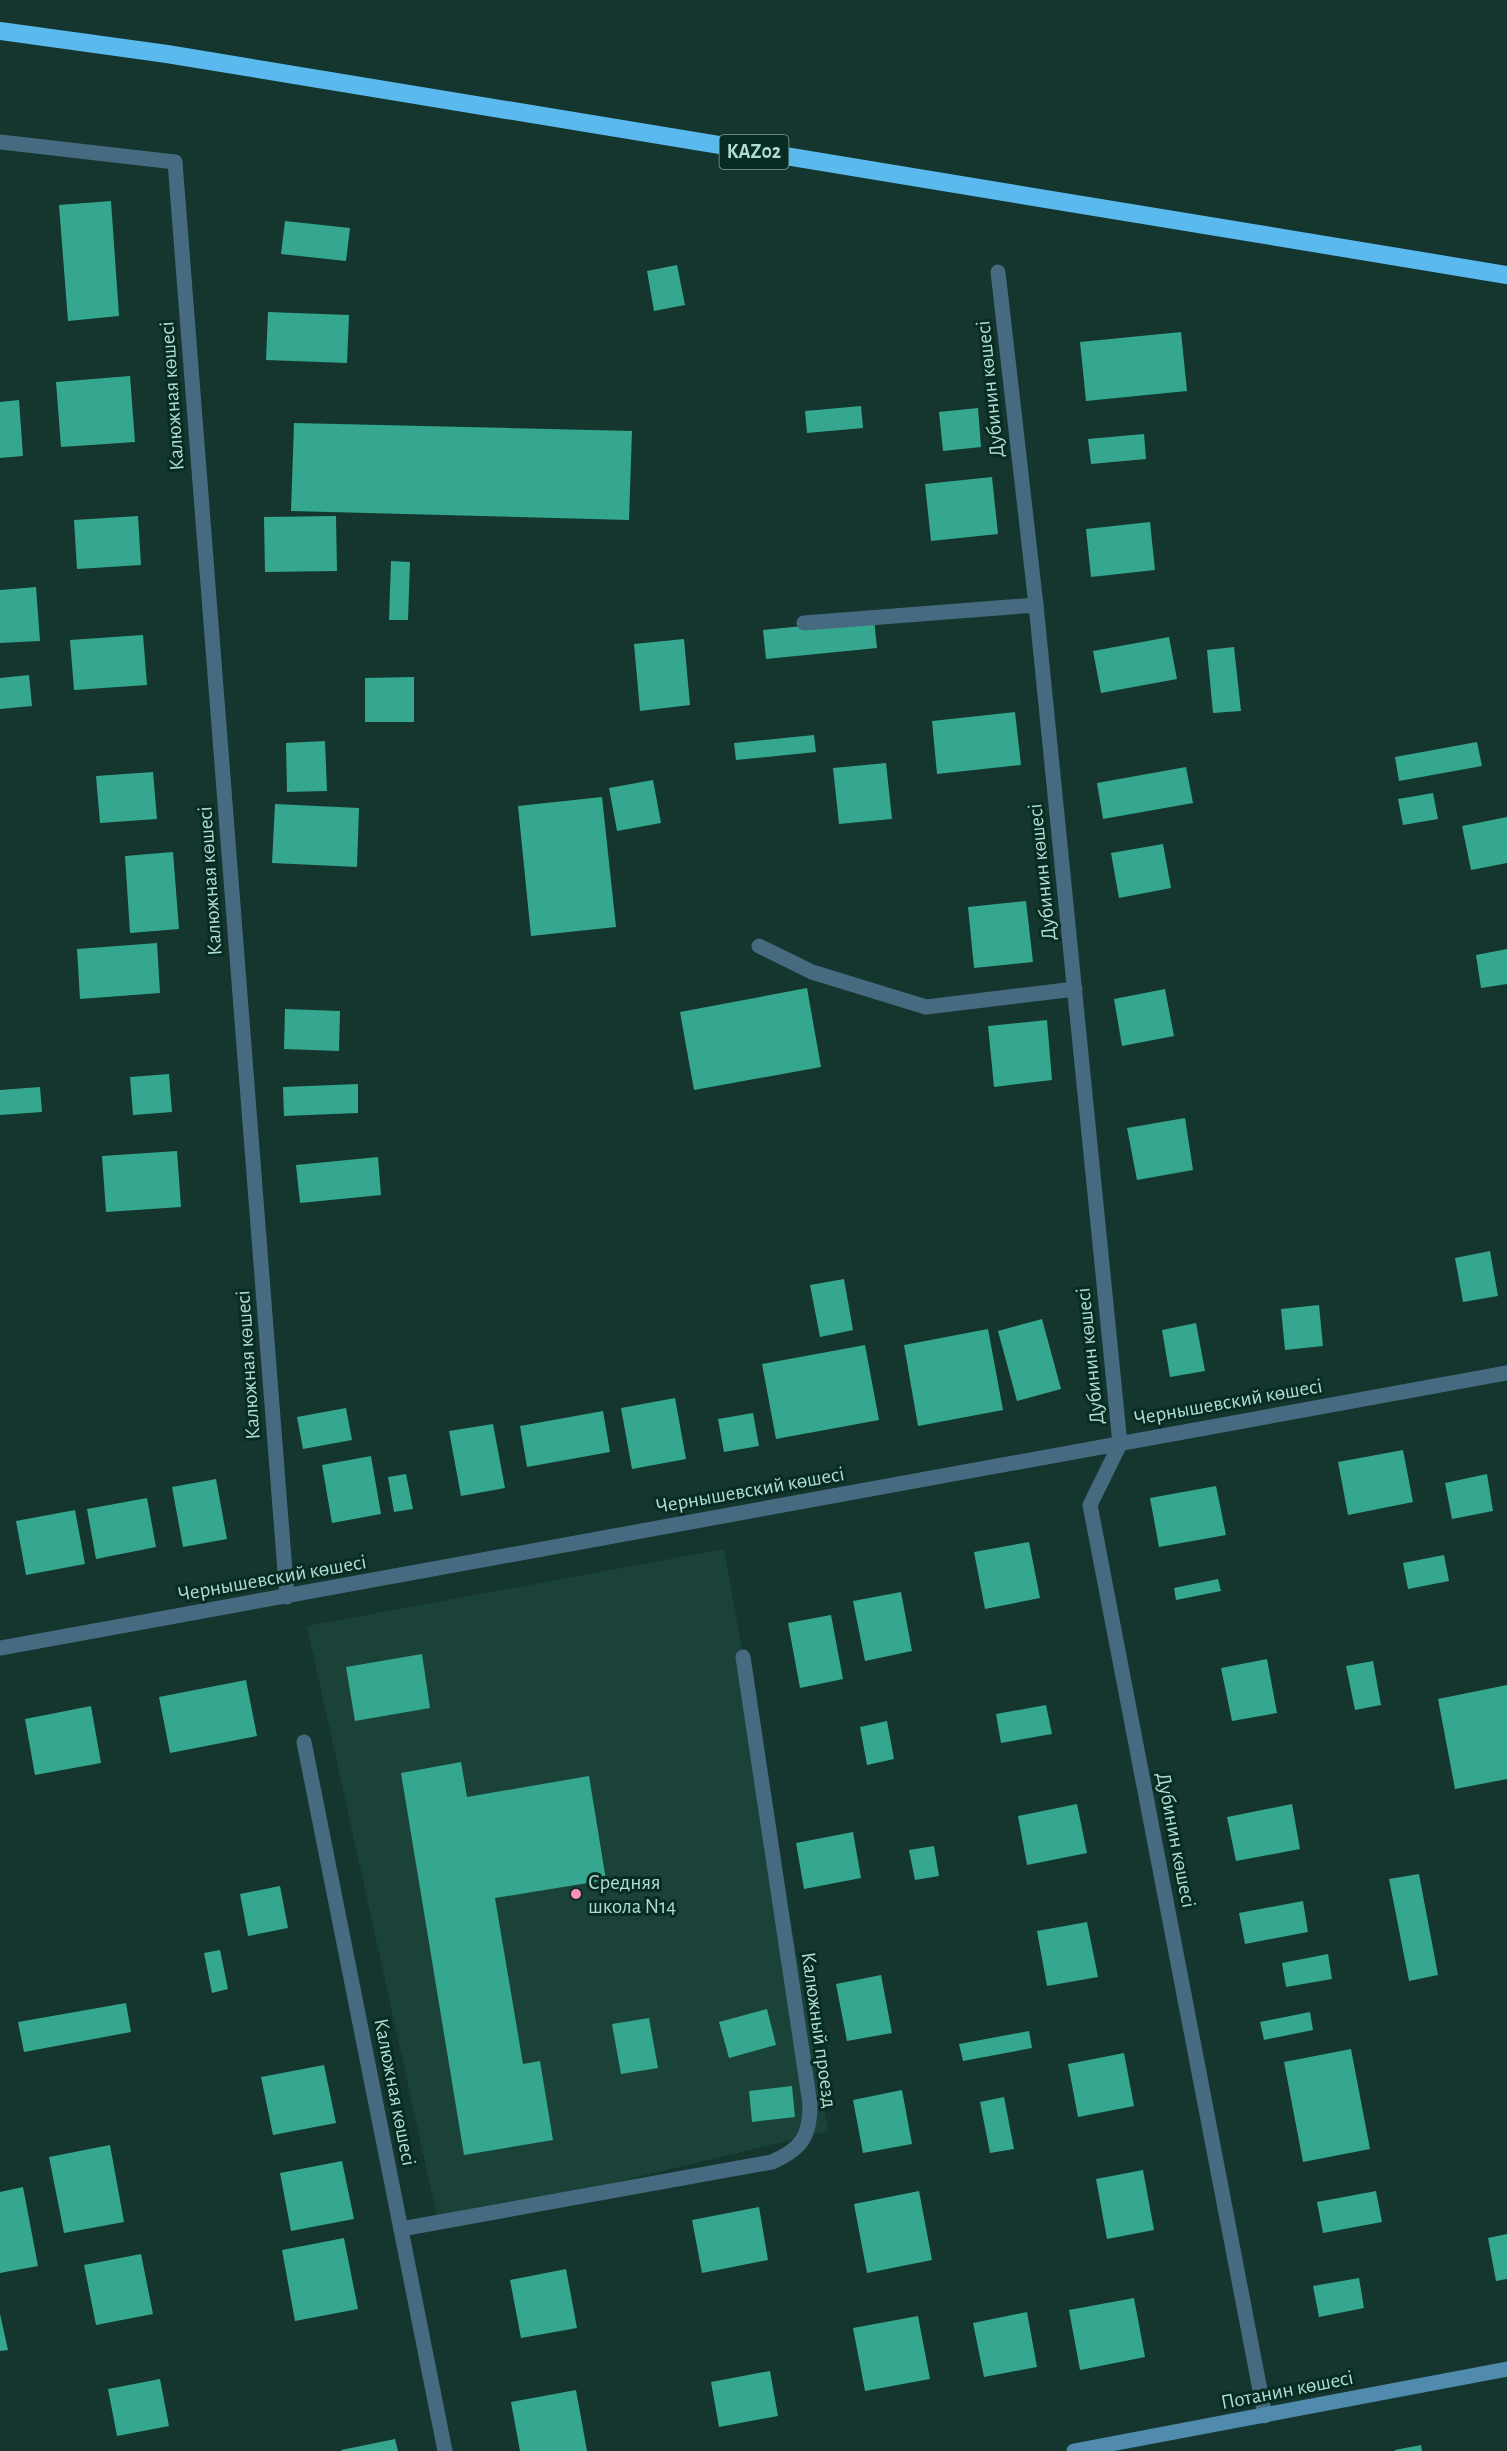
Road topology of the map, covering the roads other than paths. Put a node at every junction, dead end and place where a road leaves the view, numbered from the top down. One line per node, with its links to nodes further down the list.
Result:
1 (0, 31): 4 (highway, KAZ02)
2 (0, 142): 11 (street, Калюжная көшесі)
3 (998, 272): 5 (street, Дубинин көшесі)
4 (1507, 275)
5 (1036, 605): 6 (street); 8 (street, Дубинин көшесі)
6 (804, 623)
7 (759, 946): 8 (street)
8 (1075, 989): 10 (street, Дубинин көшесі)
9 (1507, 1373): 10 (street, Чернышевский көшесі)
10 (1120, 1444): 11 (street, Чернышевский көшесі); 17 (street, Дубинин көшесі)
11 (287, 1597): 12 (street, Чернышевский көшесі)
12 (0, 1648)
13 (743, 1657): 15 (street, Калюжный проезд)
14 (304, 1742): 15 (street, Калюжная көшесі)
15 (401, 2229): 18 (street, Калюжная көшесі)
16 (1507, 2369): 17 (main road, Потанин көшесі)
17 (1265, 2416): 19 (main road, Потанин көшесі)
18 (445, 2451)
19 (1074, 2451)

